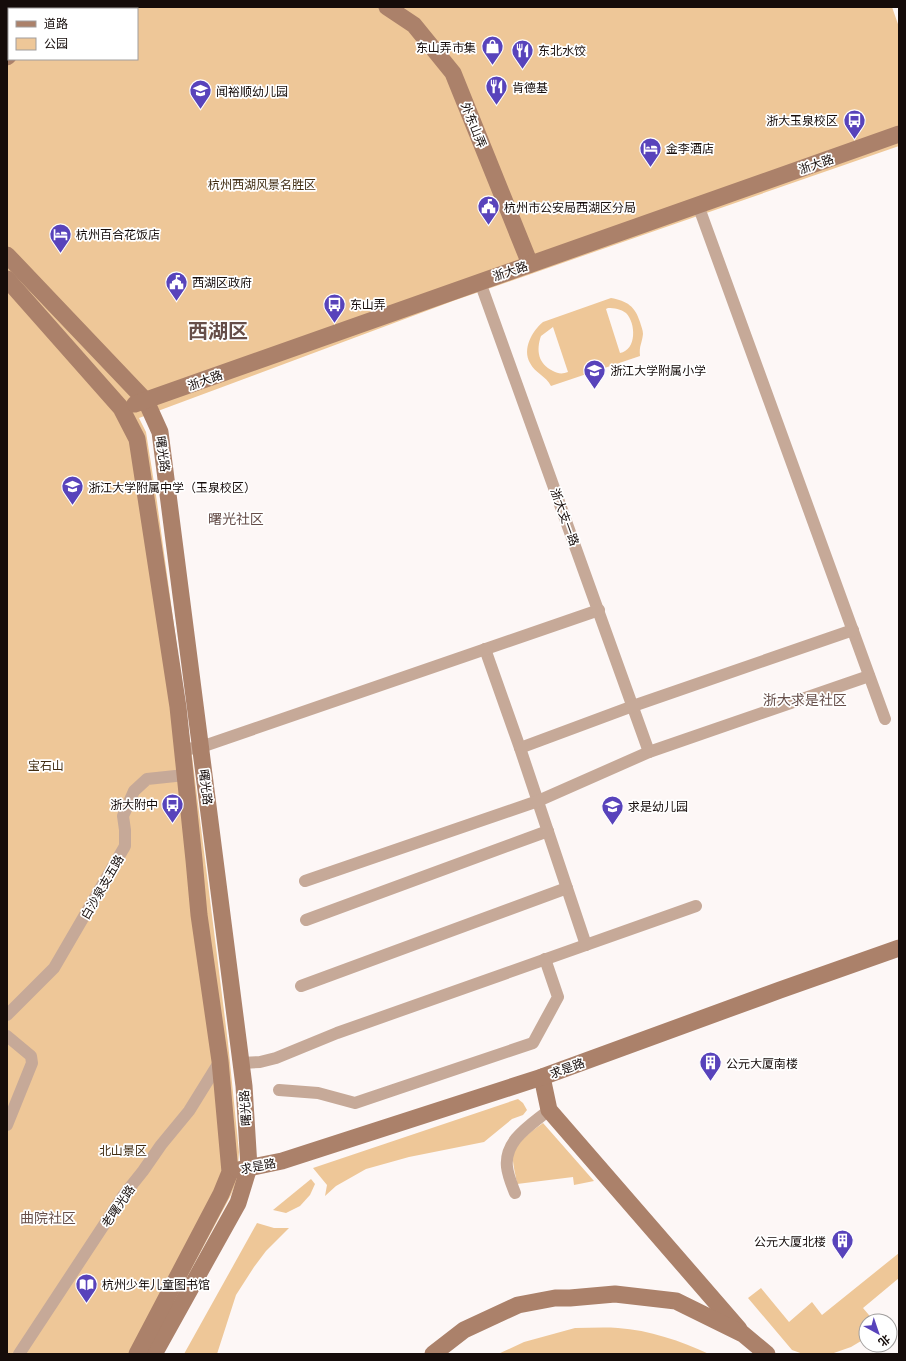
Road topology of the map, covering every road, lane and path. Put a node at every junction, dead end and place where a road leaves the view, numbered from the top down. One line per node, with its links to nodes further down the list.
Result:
1 (387, 7): 5 (main road, 外东山弄)
2 (899, 134): 3 (main road, 浙大路)
3 (698, 205): 5 (main road, 浙大路); 11 (street)
4 (7, 255): 8 (main road, 曙光路)
5 (530, 264): 7 (main road, 浙大路)
6 (7, 279): 9 (main road, 曙光路)
7 (480, 282): 8 (main road, 浙大路); 10 (street, 浙大支一路)
8 (146, 401): 9 (main road, 浙大路); 16 (main road, 曙光路)
9 (121, 408): 18 (main road, 曙光路)
10 (599, 610): 12 (street); 14 (street, 浙大支一路)
11 (853, 630): 13 (street); 14 (street)
12 (485, 649): 16 (street); 17 (street)
13 (869, 676): 15 (street); 19 (street)
14 (633, 706): 17 (street); 19 (street, 浙大支一路)
15 (885, 719)
16 (201, 747): 18 (street); 34 (main road, 曙光路)
17 (520, 748): 21 (street)
18 (182, 750): 20 (main road, 曙光路)
19 (649, 752): 21 (street)
20 (185, 775): 31 (street, 白沙泉支五路); 33 (main road, 曙光路)
21 (538, 801): 22 (street); 23 (street)
22 (548, 832): 24 (street); 26 (street)
23 (305, 881)
24 (567, 888): 27 (street); 30 (street)
25 (696, 906): 27 (street)
26 (306, 920)
27 (586, 945): 29 (street)
28 (899, 948): 35 (main road, 求是路)
29 (545, 959): 34 (street); 36 (street)
30 (301, 986)
31 (7, 1015)
32 (7, 1036): 38 (street)
33 (220, 1061): 40 (main road, 曙光路); 43 (street, 老曙光路)
34 (241, 1063): 39 (main road, 曙光路)
35 (542, 1077): 37 (main road); 39 (main road, 求是路)
36 (279, 1090)
37 (549, 1110): 41 (street); 42 (main road)
38 (7, 1125)
39 (249, 1167): 40 (main road, 求是路); 45 (main road, 曙光路)
40 (230, 1172): 44 (main road, 曙光路)
41 (515, 1193)
42 (743, 1334): 46 (main road); 47 (main road)
43 (19, 1354)
44 (138, 1354)
45 (154, 1354)
46 (433, 1354)
47 (767, 1354)

